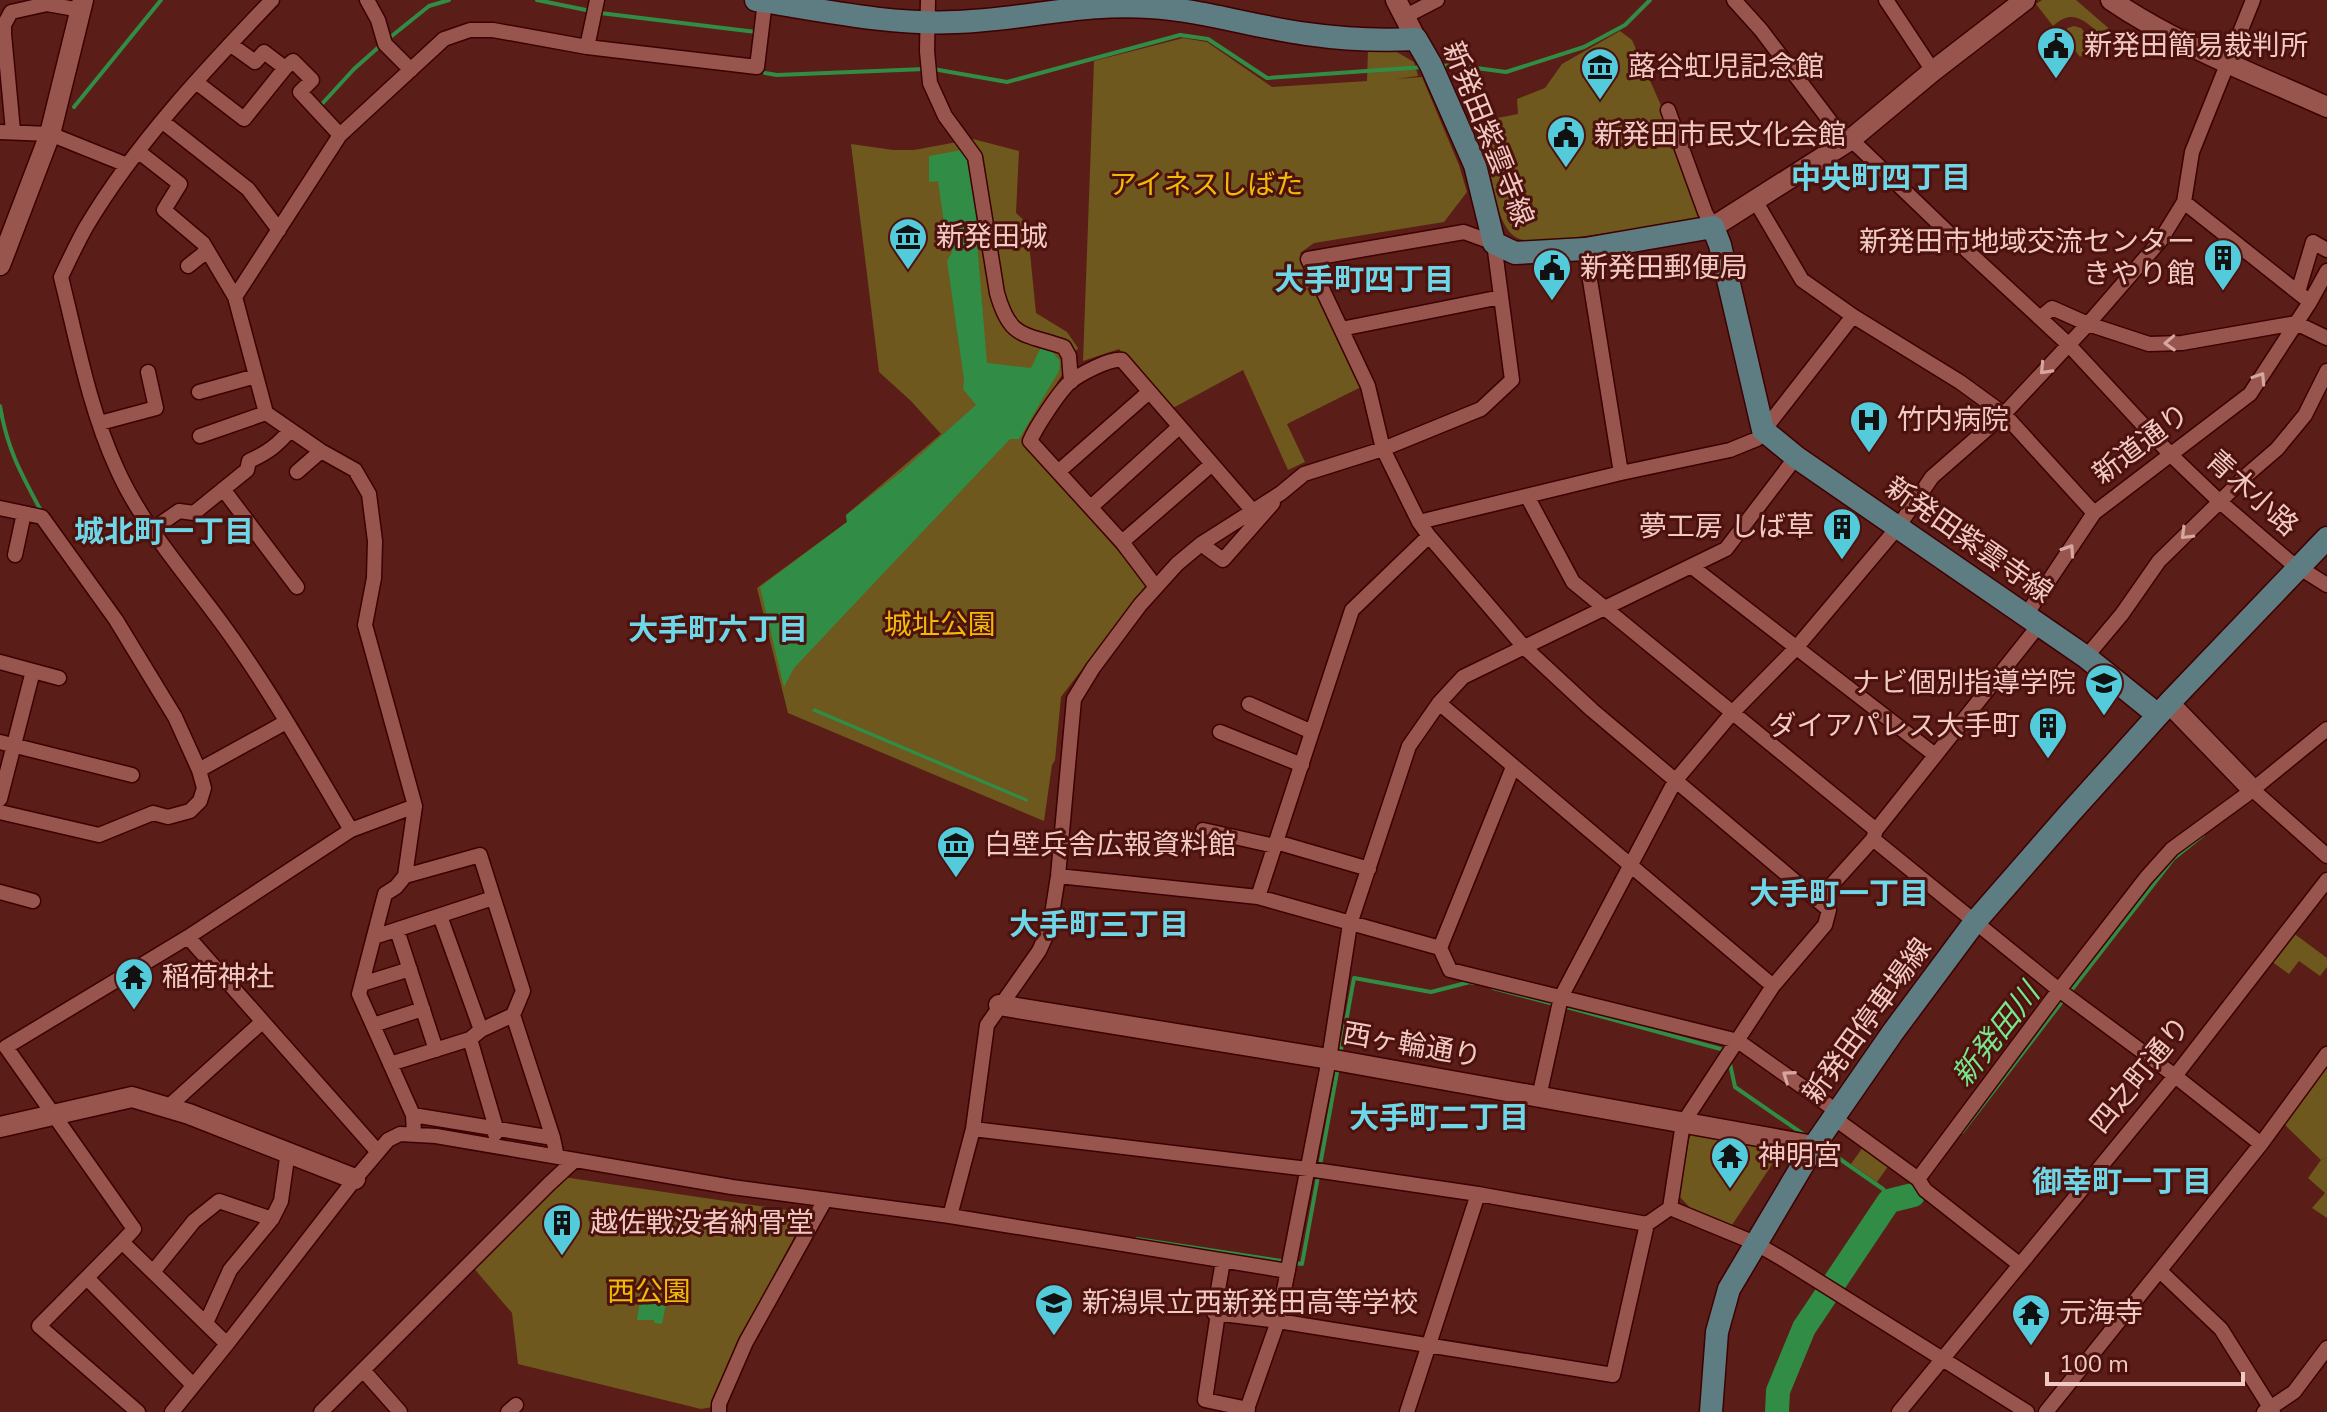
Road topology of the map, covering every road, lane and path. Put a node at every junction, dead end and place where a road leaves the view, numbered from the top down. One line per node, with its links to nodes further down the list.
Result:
1 (272, 0): 17 (street)
2 (367, 0): 21 (street)
3 (597, 0): 18 (street)
4 (928, 0): 15 (street)
5 (1437, 0): 14 (street)
6 (1734, 0): 30 (street, 青木小路)
7 (1886, 0): 22 (street)
8 (2025, 0): 22 (street)
9 (2111, 0): 19 (street)
10 (2253, 0): 19 (street)
11 (760, 1): 15 (main road, 新発田紫雲寺線); 18 (street)
12 (82, 5): 13 (street); 28 (street)
13 (6, 6): 27 (street)
14 (1400, 9): 16 (street)
15 (928, 23): 16 (main road, 新発田紫雲寺線); 57 (street)
16 (1416, 39): 37 (main road, 新発田紫雲寺線)
17 (230, 44): 20 (street); 23 (street)
18 (587, 47): 21 (street)
19 (2227, 62): 24 (street); 34 (street)
20 (285, 68): 23 (street); 29 (street)
21 (411, 70): 29 (street)
22 (1933, 71): 30 (street)
23 (196, 82): 26 (street)
24 (2327, 107)
25 (1668, 110): 35 (street)
26 (163, 122): 31 (street); 36 (street)
27 (6, 132): 28 (street)
28 (50, 134): 32 (street); 41 (street)
29 (340, 135): 36 (street)
30 (1850, 140): 33 (street); 48 (street, 青木小路)
31 (139, 152): 32 (street); 40 (street)
32 (127, 165): 62 (street)
33 (1756, 202): 35 (street); 47 (street)
34 (2184, 202): 46 (street); 50 (street)
35 (1713, 227): 38 (main road, 新発田紫雲寺線); 65 (main road)
36 (279, 230): 44 (street)
37 (1494, 243): 38 (main road, 新発田紫雲寺線); 45 (street); 51 (street)
38 (1585, 249): 74 (street)
39 (2327, 250): 46 (street)
40 (207, 251): 42 (street); 44 (street)
41 (0, 265)
42 (188, 266)
43 (2327, 271): 46 (street)
44 (235, 297): 56 (street)
45 (1501, 297): 51 (street); 67 (street)
46 (2304, 297): 49 (street, 新道通り)
47 (1853, 316): 61 (street); 65 (street)
48 (2040, 318): 50 (street); 53 (street, 青木小路)
49 (2296, 323): 50 (street, one-way to 50); 52 (street); 69 (street, 新道通り, one-way to 49)
50 (2088, 324): 53 (street)
51 (1341, 329): 67 (street)
52 (2327, 338)
53 (2068, 344): 61 (street, one-way to 61); 69 (street, 青木小路)
54 (2327, 371): 78 (street)
55 (148, 372): 62 (street)
56 (256, 376): 58 (street); 60 (street)
57 (1071, 382): 59 (street); 73 (street)
58 (199, 392)
59 (1149, 392): 63 (street); 73 (street)
60 (266, 413): 64 (street); 66 (street)
61 (2004, 414): 83 (street); 85 (street)
62 (100, 423): 86 (street)
63 (1179, 427): 71 (street); 79 (street)
64 (290, 430): 68 (street); 75 (street)
65 (1763, 430): 70 (main road, 新発田紫雲寺線); 74 (street)
66 (200, 436)
67 (1383, 449): 76 (street); 84 (street)
68 (321, 451): 72 (street); 122 (street)
69 (2171, 455): 78 (street, 青木小路); 83 (street, 新道通り)
70 (1796, 457): 85 (main road, 新発田紫雲寺線); 92 (street)
71 (1212, 464): 81 (street); 89 (street)
72 (297, 472)
73 (1058, 472): 79 (street)
74 (1621, 473): 77 (street)
75 (223, 489): 86 (street); 95 (street)
76 (1281, 493): 81 (street); 90 (street)
77 (1527, 496): 84 (street); 97 (street)
78 (2219, 501): 93 (street, 青木小路); 101 (street, one-way to 101)
79 (1091, 507): 89 (street)
80 (0, 508): 82 (street)
81 (1252, 510): 90 (street)
82 (24, 513): 91 (street); 117 (street)
83 (2094, 513): 98 (street, 新道通り, one-way to 83)
84 (1419, 522): 87 (street)
85 (1898, 527): 98 (main road, 新発田紫雲寺線); 100 (street)
86 (153, 529): 109 (street)
87 (1429, 536): 99 (street); 112 (street)
88 (2327, 538): 93 (main road, 新発田停車場線)
89 (1122, 542): 96 (street)
90 (1201, 544): 96 (street)
91 (15, 555)
92 (1691, 566): 97 (street); 100 (street)
93 (2300, 568): 94 (street, 青木小路); 107 (main road, 新発田停車場線)
94 (2327, 585)
95 (297, 587)
96 (1156, 587): 132 (street)
97 (1606, 608): 99 (street); 108 (street)
98 (2033, 620): 101 (main road, 新発田紫雲寺線); 114 (street, 新道通り)
99 (1524, 647): 105 (street); 119 (street)
100 (1796, 648): 108 (street); 114 (street)
101 (2086, 657): 107 (main road, 新発田紫雲寺線)
102 (0, 662): 103 (street)
103 (33, 671): 104 (street); 113 (street)
104 (59, 678)
105 (1439, 703): 116 (street); 130 (street)
106 (1249, 704): 112 (street)
107 (2164, 709): 120 (street); 140 (main road, 新発田停車場線)
108 (1733, 712): 119 (street); 126 (street)
109 (286, 722): 117 (street); 124 (street)
110 (2327, 729): 120 (street)
111 (1220, 732): 115 (street)
112 (1312, 732): 115 (street)
113 (7, 744): 118 (street); 121 (street)
114 (1935, 755): 126 (street, 新道通り)
115 (1302, 765): 127 (street)
116 (1513, 767): 129 (street); 145 (street)
117 (199, 770): 123 (street)
118 (132, 775)
119 (1675, 781): 129 (street); 137 (street)
120 (2257, 792): 128 (street); 149 (street)
121 (0, 799)
122 (415, 806): 124 (street); 131 (street)
123 (0, 812)
124 (351, 830): 143 (street)
125 (1203, 830): 127 (street)
126 (1874, 834): 137 (street, 新道通り); 140 (street)
127 (1276, 844): 130 (street); 135 (street)
128 (2327, 856)
129 (1629, 865): 148 (street); 150 (street)
130 (1369, 869): 141 (street)
131 (405, 876): 136 (street); 144 (street)
132 (1058, 876): 135 (street); 151 (street)
133 (2327, 880): 162 (street, 四之町通り)
134 (0, 892): 138 (street)
135 (1258, 897): 141 (street)
136 (493, 898): 139 (street); 153 (street)
137 (1818, 900): 148 (street)
138 (33, 901)
139 (440, 916): 142 (street); 156 (street)
140 (1974, 923): 149 (street); 167 (main road, 新発田停車場線)
141 (1350, 924): 145 (street); 160 (street)
142 (397, 930): 144 (street); 146 (street)
143 (188, 937): 154 (street); 165 (street)
144 (374, 937): 147 (street)
145 (1440, 948): 150 (street)
146 (410, 969): 147 (street); 152 (street)
147 (362, 984): 155 (street)
148 (1773, 986): 157 (street)
149 (2064, 994): 162 (street); 183 (street)
150 (1561, 997): 157 (street); 163 (street)
151 (999, 1005): 160 (street, 西ヶ輪通り); 171 (street)
152 (423, 1009): 155 (street); 158 (street)
153 (513, 1015): 156 (street); 173 (street)
154 (262, 1022): 164 (street); 178 (street)
155 (373, 1025): 161 (street)
156 (476, 1034): 158 (street); 170 (street)
157 (1738, 1041): 167 (street, one-way to 157); 168 (street)
158 (436, 1050): 161 (street)
159 (2327, 1054): 174 (street)
160 (1329, 1059): 163 (street, 西ヶ輪通り); 181 (street)
161 (390, 1064): 166 (street)
162 (2175, 1076): 174 (street); 193 (street, 四之町通り)
163 (1539, 1097): 168 (street, 西ヶ輪通り)
164 (168, 1107): 165 (street); 177 (street)
165 (56, 1115): 169 (street); 190 (street)
166 (413, 1115): 170 (street); 172 (street)
167 (1836, 1115): 176 (main road, 新発田停車場線); 183 (street)
168 (1683, 1123): 176 (street, 西ヶ輪通り); 186 (street)
169 (0, 1127)
170 (496, 1128): 173 (street); 175 (street)
171 (973, 1129): 181 (street); 187 (street)
172 (414, 1133): 175 (street); 178 (street)
173 (553, 1138): 179 (street)
174 (2261, 1144): 195 (street)
175 (493, 1146): 179 (street)
176 (1814, 1146): 191 (main road, 新発田停車場線)
177 (288, 1151): 182 (street); 188 (street)
178 (378, 1152): 182 (street)
179 (557, 1157): 180 (street)
180 (575, 1160): 185 (street); 205 (street)
181 (1308, 1169): 184 (street); 194 (street)
182 (355, 1179): 201 (street)
183 (1922, 1184): 193 (street)
184 (1478, 1194): 189 (street); 202 (street)
185 (825, 1200): 187 (street); 213 (street)
186 (1670, 1208): 189 (street); 191 (street)
187 (950, 1216): 192 (street)
188 (272, 1219): 196 (street); 200 (street)
189 (1647, 1224): 202 (street)
190 (122, 1242): 196 (street); 197 (street)
191 (1755, 1243): 204 (street); 215 (main road, 新発田停車場線)
192 (1223, 1261): 194 (street); 198 (street)
193 (2019, 1264): 204 (street, 四之町通り)
194 (1288, 1271): 199 (street)
195 (2160, 1271): 208 (street); 218 (street)
196 (153, 1272): 200 (street)
197 (87, 1278): 206 (street); 209 (street)
198 (1218, 1313): 199 (street); 207 (street)
199 (1278, 1321): 202 (street); 207 (street)
200 (206, 1323): 201 (street)
201 (227, 1344): 206 (street)
202 (1428, 1345): 214 (street)
203 (2327, 1348): 208 (street)
204 (1942, 1360): 216 (street, 四之町通り); 217 (street)
205 (363, 1370): 211 (street); 212 (street)
206 (193, 1385): 210 (street)
207 (1247, 1410)
208 (2269, 1410)
209 (138, 1412)
210 (172, 1412)
211 (321, 1412)
212 (400, 1412)
213 (719, 1412)
214 (1407, 1412)
215 (1711, 1412)
216 (1899, 1412)
217 (2027, 1412)
218 (2046, 1412)

